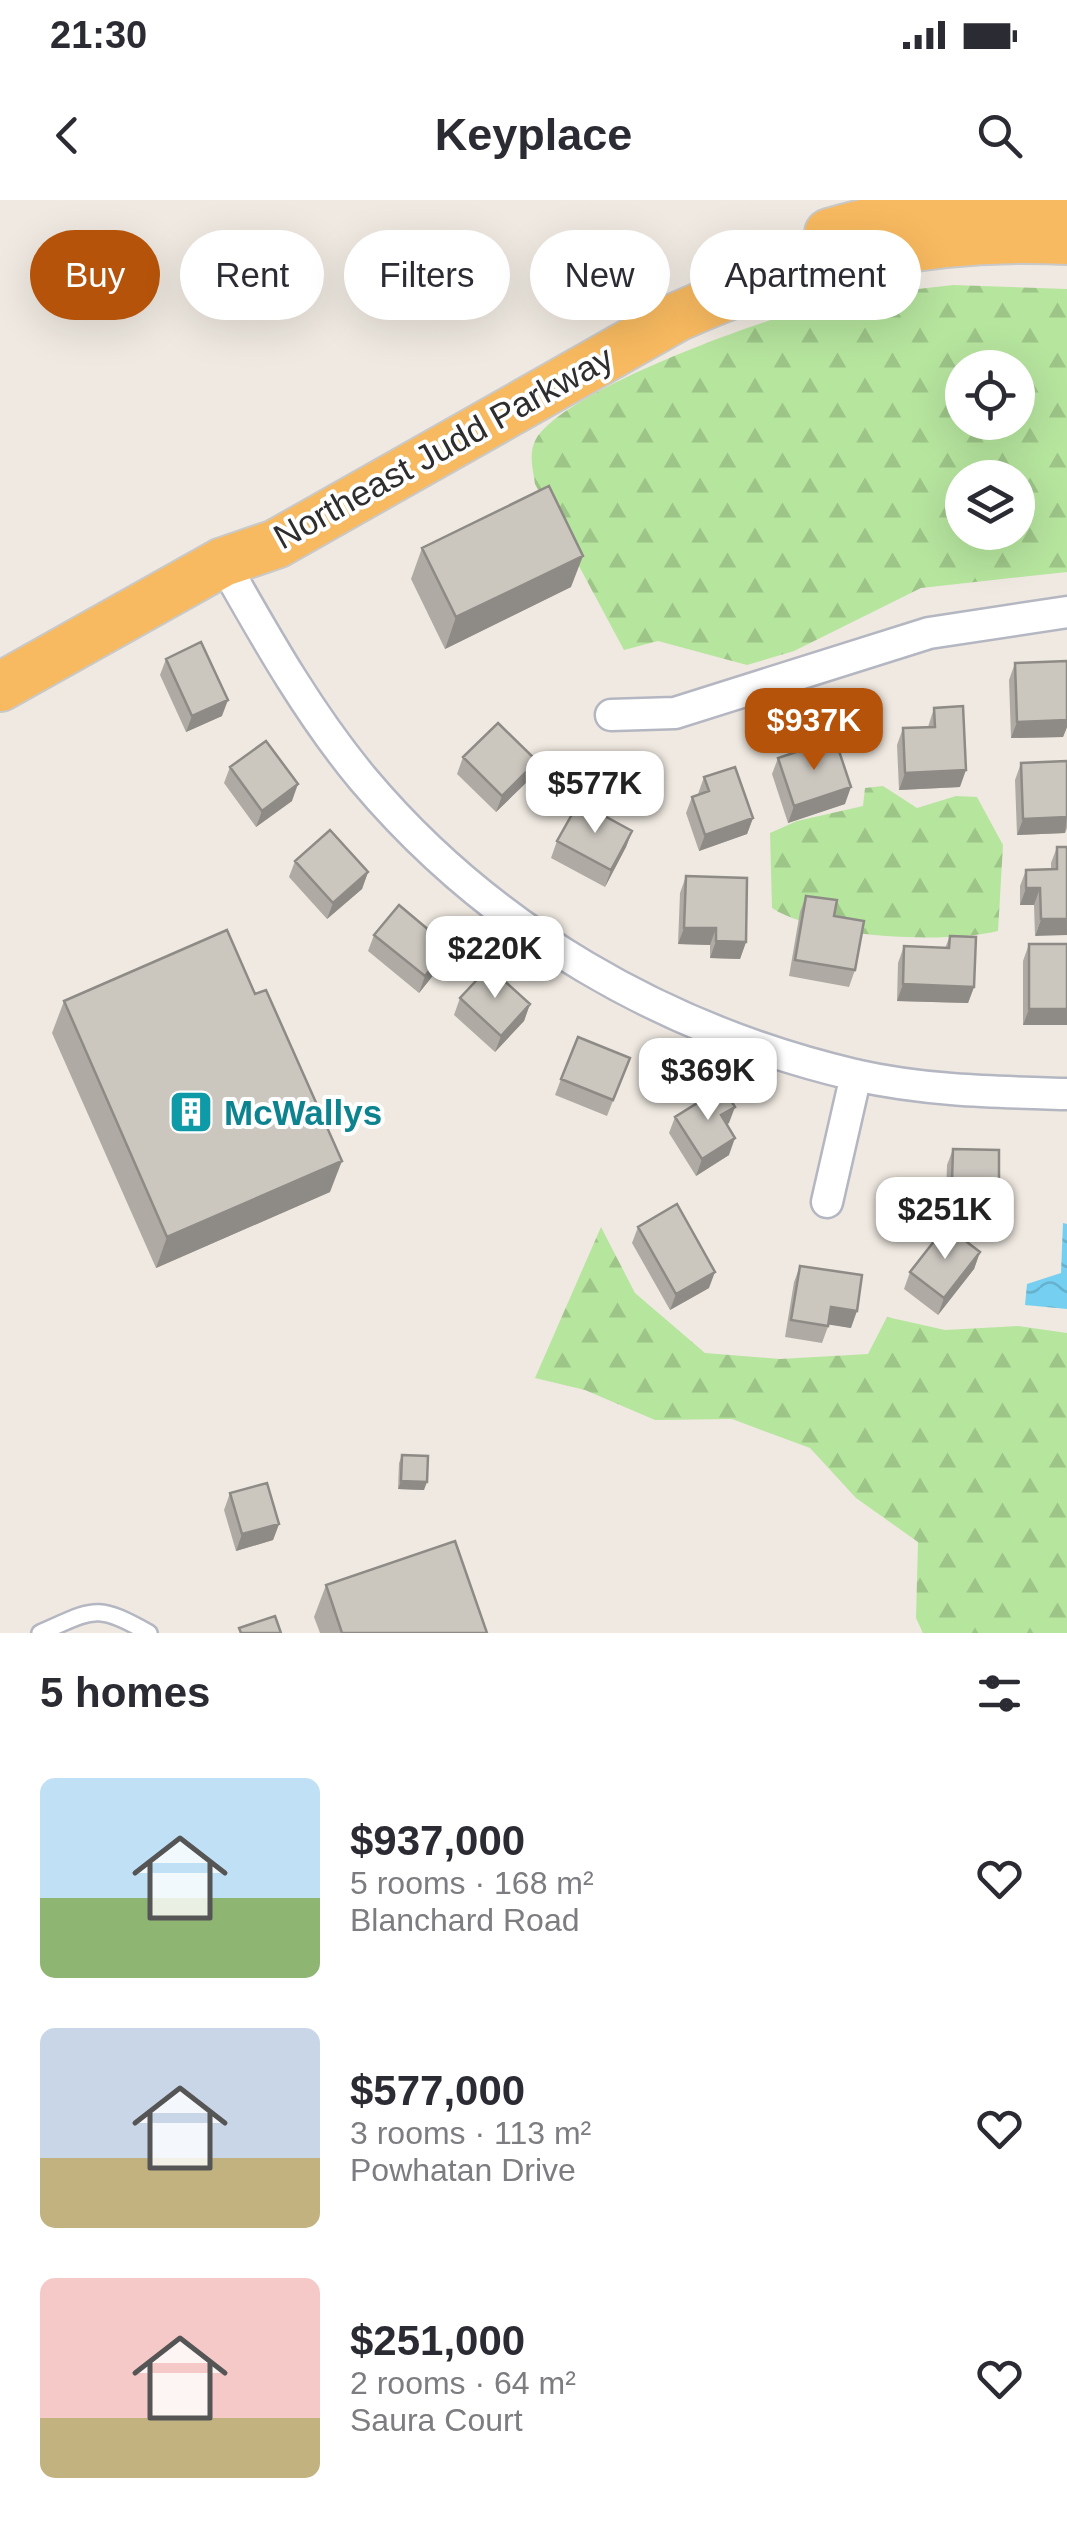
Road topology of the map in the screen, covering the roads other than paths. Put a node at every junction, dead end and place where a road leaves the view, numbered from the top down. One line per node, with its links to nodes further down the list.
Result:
1 (1067, 206): 2 (highway, Northeast Judd Parkway)
2 (871, 224): 3 (highway, Northeast Judd Parkway); 4 (highway, Northeast Judd Parkway)
3 (1067, 240)
4 (222, 562): 6 (highway, Northeast Judd Parkway); 8 (street)
5 (1067, 612): 7 (street)
6 (0, 686)
7 (611, 716)
8 (856, 1075): 9 (street); 10 (street)
9 (1067, 1094)
10 (827, 1202)
11 (40, 1633): 12 (lane)
12 (150, 1633)

